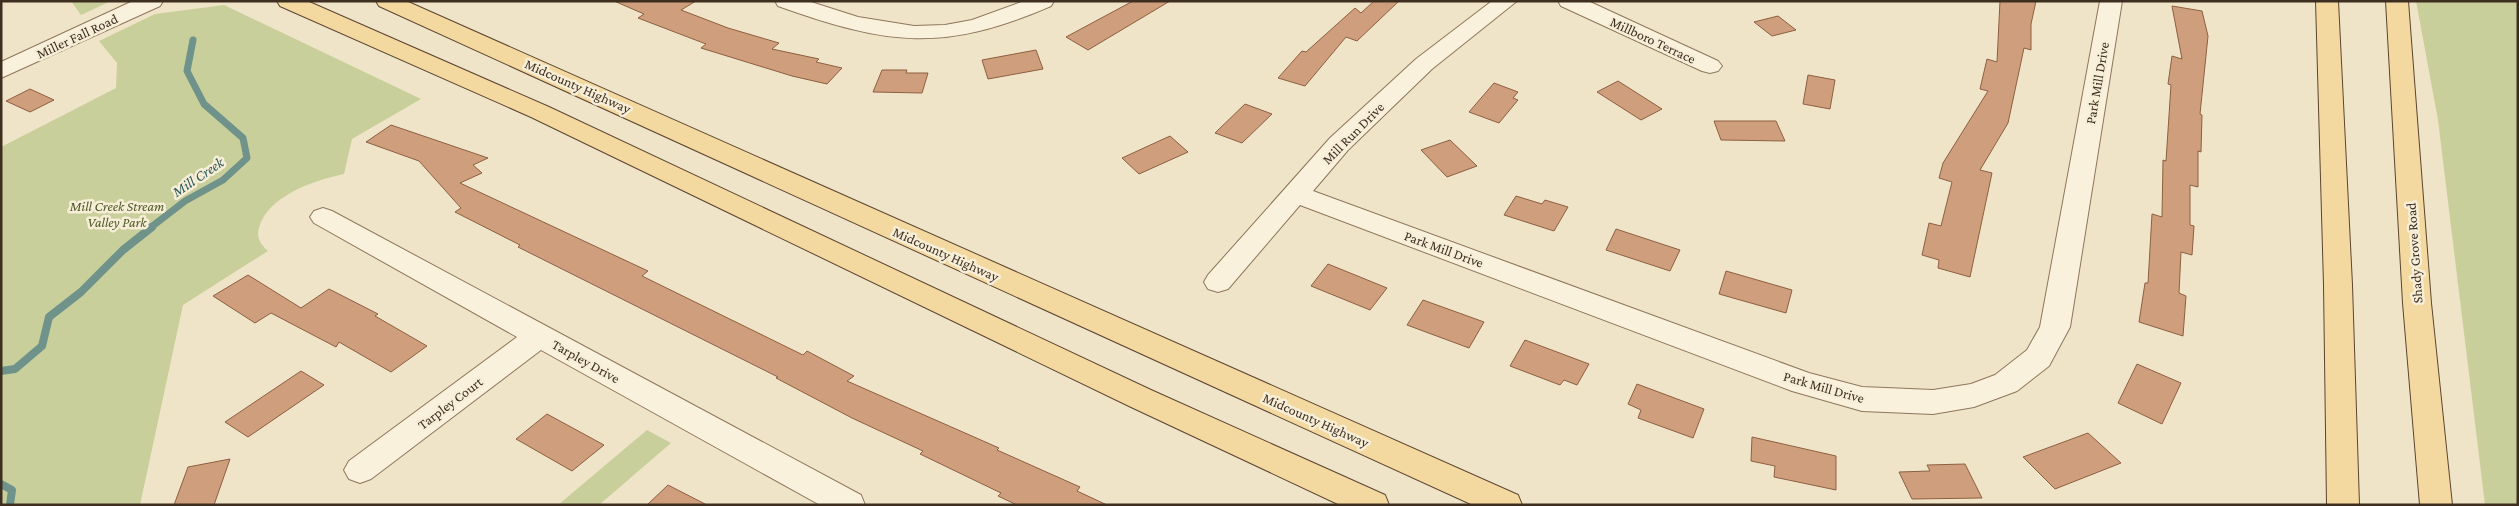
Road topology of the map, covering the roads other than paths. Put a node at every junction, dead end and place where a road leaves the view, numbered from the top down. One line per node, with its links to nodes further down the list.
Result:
1 (152, 1): 12 (street, Miller Fall Road)
2 (288, 1): 19 (main road)
3 (388, 1): 20 (main road, Midcounty Highway)
4 (786, 1): 5 (street)
5 (1043, 1)
6 (1506, 1): 13 (street, Mill Run Drive)
7 (1569, 1): 11 (street, Millboro Terrace)
8 (2111, 1): 13 (street, Park Mill Drive)
9 (2327, 1): 21 (main road)
10 (2397, 1): 22 (main road, Shady Grove Road)
11 (1710, 66)
12 (1, 72)
13 (1296, 194): 15 (street, Mill Run Drive)
14 (324, 217): 16 (street, Tarpley Drive)
15 (1218, 282)
16 (540, 335): 17 (street, Tarpley Court); 18 (street, Tarpley Drive)
17 (360, 470)
18 (848, 504)
19 (1373, 505)
20 (1506, 505)
21 (2343, 505)
22 (2436, 505)

